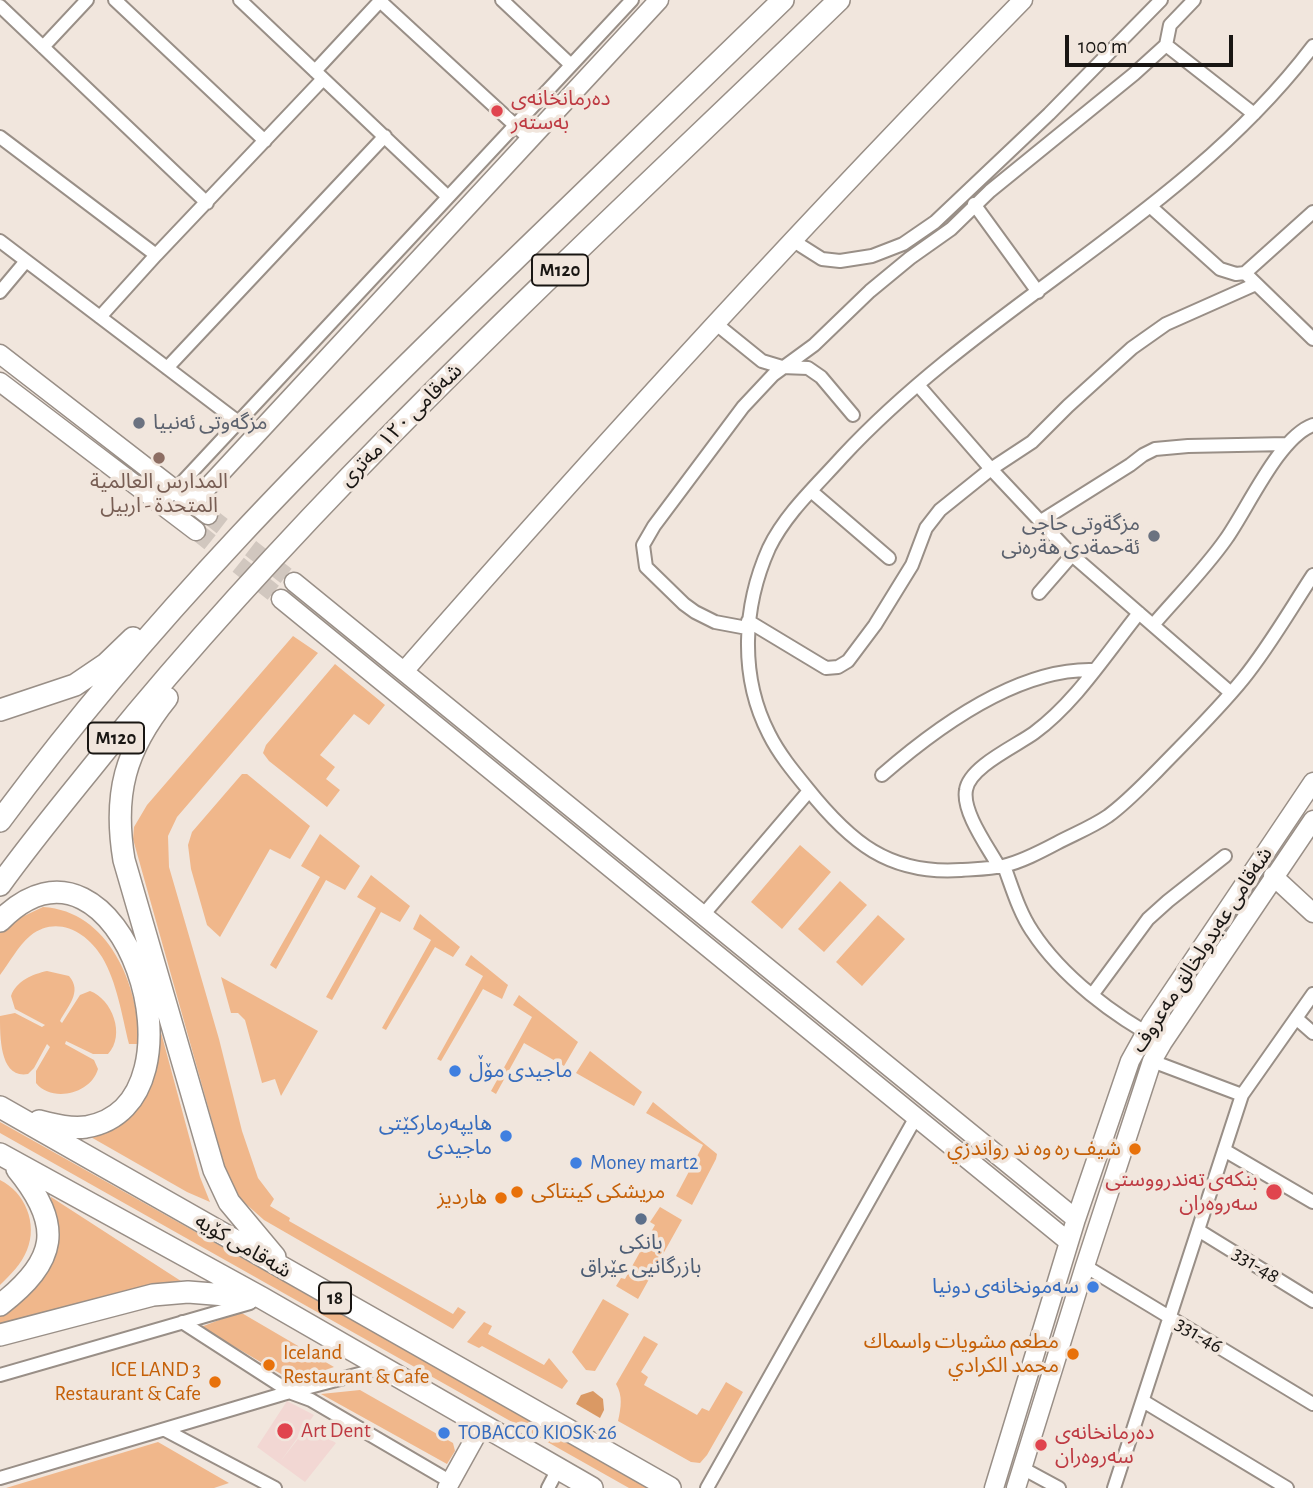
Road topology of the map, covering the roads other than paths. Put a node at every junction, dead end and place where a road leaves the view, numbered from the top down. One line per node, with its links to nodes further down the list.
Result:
1 (87, 0): 15 (street)
2 (116, 0): 23 (street)
3 (240, 0): 17 (street)
4 (380, 0): 17 (street); 19 (street)
5 (502, 0): 16 (street)
6 (783, 0): 60 (highway, شەقامی ١٢٠ مەتری / M120)
7 (839, 0): 63 (highway, شەقامی ١٢٠ مەتری / M120)
8 (1023, 0): 29 (street)
9 (1161, 0): 29 (street)
10 (1194, 0): 13 (street)
11 (643, 3): 16 (street); 22 (street)
12 (0, 6): 15 (street)
13 (1166, 45): 18 (street); 26 (street)
14 (1313, 46): 18 (street)
15 (43, 47): 25 (street)
16 (570, 65): 19 (street)
17 (319, 75): 20 (street); 23 (street)
18 (1254, 114): 27 (street)
19 (515, 124): 22 (street); 24 (street)
20 (385, 136): 24 (street); 42 (street)
21 (0, 137): 31 (street)
22 (530, 139): 52 (street)
23 (265, 141): 25 (street)
24 (448, 197): 46 (street)
25 (206, 203): 31 (street)
26 (975, 204): 36 (street); 41 (street)
27 (1151, 207): 33 (street); 36 (street)
28 (1313, 212): 33 (street)
29 (792, 240): 38 (street)
30 (0, 241): 32 (street)
31 (156, 255): 37 (street)
32 (26, 261): 35 (street); 37 (street)
33 (1245, 273): 34 (street)
34 (1256, 284): 39 (street); 49 (street)
35 (0, 292)
36 (1038, 292): 44 (street)
37 (100, 317): 42 (street)
38 (715, 323): 41 (street); 68 (street)
39 (1313, 339)
40 (0, 354): 50 (street)
41 (782, 367): 45 (street); 66 (street)
42 (167, 368): 46 (street)
43 (0, 382): 53 (street)
44 (918, 385): 49 (street); 51 (street)
45 (853, 415)
46 (237, 421): 50 (street)
47 (1313, 425): 48 (street)
48 (1287, 444): 55 (street); 67 (street)
49 (991, 469): 55 (street); 66 (street)
50 (174, 489): 52 (street); 53 (street)
51 (811, 491): 58 (street); 66 (street)
52 (193, 503): 54 (street)
53 (161, 505): 56 (street)
54 (208, 515)
55 (1041, 521): 57 (street)
56 (196, 531)
57 (1072, 555): 62 (street); 65 (street)
58 (889, 558)
59 (1313, 575): 70 (street)
60 (198, 582): 71 (highway); 76 (highway, شەقامی ١٢٠ مەتری / M120)
61 (294, 582): 68 (street)
62 (1039, 593)
63 (238, 595): 80 (highway, شەقامی ١٢٠ مەتری / M120); 104 (highway)
64 (281, 598): 85 (street)
65 (1139, 613): 67 (street); 69 (street)
66 (748, 624): 74 (street)
67 (1153, 625): 70 (street)
68 (405, 670): 82 (street)
69 (1093, 670): 72 (street); 78 (street)
70 (1231, 693): 78 (street)
71 (0, 710)
72 (882, 775)
73 (1313, 782): 89 (street, شەقامی عەبدولخالق مەعروف)
74 (808, 790): 78 (street); 82 (street)
75 (1313, 820): 79 (street, شەقامی عەبدولخالق مەعروف)
76 (0, 821)
77 (1225, 856): 87 (street)
78 (1002, 866): 87 (street)
79 (1273, 876): 81 (street); 91 (street, شەقامی عەبدولخالق مەعروف)
80 (0, 885)
81 (1313, 913)
82 (703, 915): 84 (street)
83 (0, 921): 94 (highway)
84 (747, 951): 85 (street); 99 (street)
85 (734, 968): 95 (street)
86 (1313, 994): 88 (street)
87 (1091, 995): 89 (street)
88 (1296, 1018): 90 (street); 93 (street)
89 (1145, 1032): 91 (street); 99 (street, شەقامی عەبدولخالق مەعروف)
90 (1313, 1033)
91 (1163, 1042): 92 (street, شەقامی عەبدولخالق مەعروف)
92 (1152, 1061): 93 (street); 103 (street, شەقامی عەبدولخالق مەعروف)
93 (1242, 1094): 96 (street)
94 (8, 1111): 104 (highway, شەقامی کۆیە / 18)
95 (916, 1117): 100 (street); 127 (street)
96 (1224, 1150): 98 (street); 101 (street)
97 (5, 1157): 105 (highway, شەقامی کۆیە / 18); 107 (highway)
98 (1313, 1202)
99 (1069, 1214): 100 (street); 102 (street, شەقامی عەبدولخالق مەعروف)
100 (1052, 1228): 102 (street)
101 (1198, 1230): 106 (street, 331-48); 108 (street)
102 (1069, 1242): 128 (street, شەقامی عەبدولخالق مەعروف)
103 (1085, 1266): 108 (street, 331-46); 118 (street, شەقامی عەبدولخالق مەعروف)
104 (292, 1273): 126 (highway, شەقامی کۆیە / 18)
105 (263, 1299): 109 (street); 110 (highway); 111 (highway, شەقامی کۆیە / 18)
106 (1313, 1301)
107 (0, 1305)
108 (1169, 1317): 114 (street); 115 (street, 331-46)
109 (182, 1322): 112 (street); 113 (street)
110 (0, 1335)
111 (382, 1368): 113 (street); 116 (highway, شەقامی کۆیە / 18)
112 (0, 1375)
113 (292, 1393): 117 (street); 122 (street)
114 (1143, 1401): 131 (street); 132 (street)
115 (1313, 1404)
116 (482, 1425): 119 (highway, شەقامی کۆیە / 18); 122 (street)
117 (166, 1430): 120 (street); 121 (street)
118 (1022, 1468): 129 (street, شەقامی عەبدولخالق مەعروف); 130 (street)
119 (558, 1469): 124 (street); 125 (highway, شەقامی کۆیە / 18)
120 (0, 1478)
121 (272, 1486): 123 (street)
122 (448, 1486)
123 (254, 1488)
124 (548, 1488)
125 (592, 1488)
126 (670, 1488)
127 (707, 1488)
128 (994, 1488)
129 (1016, 1488)
130 (1059, 1488)
131 (1114, 1488)
132 (1286, 1488)

